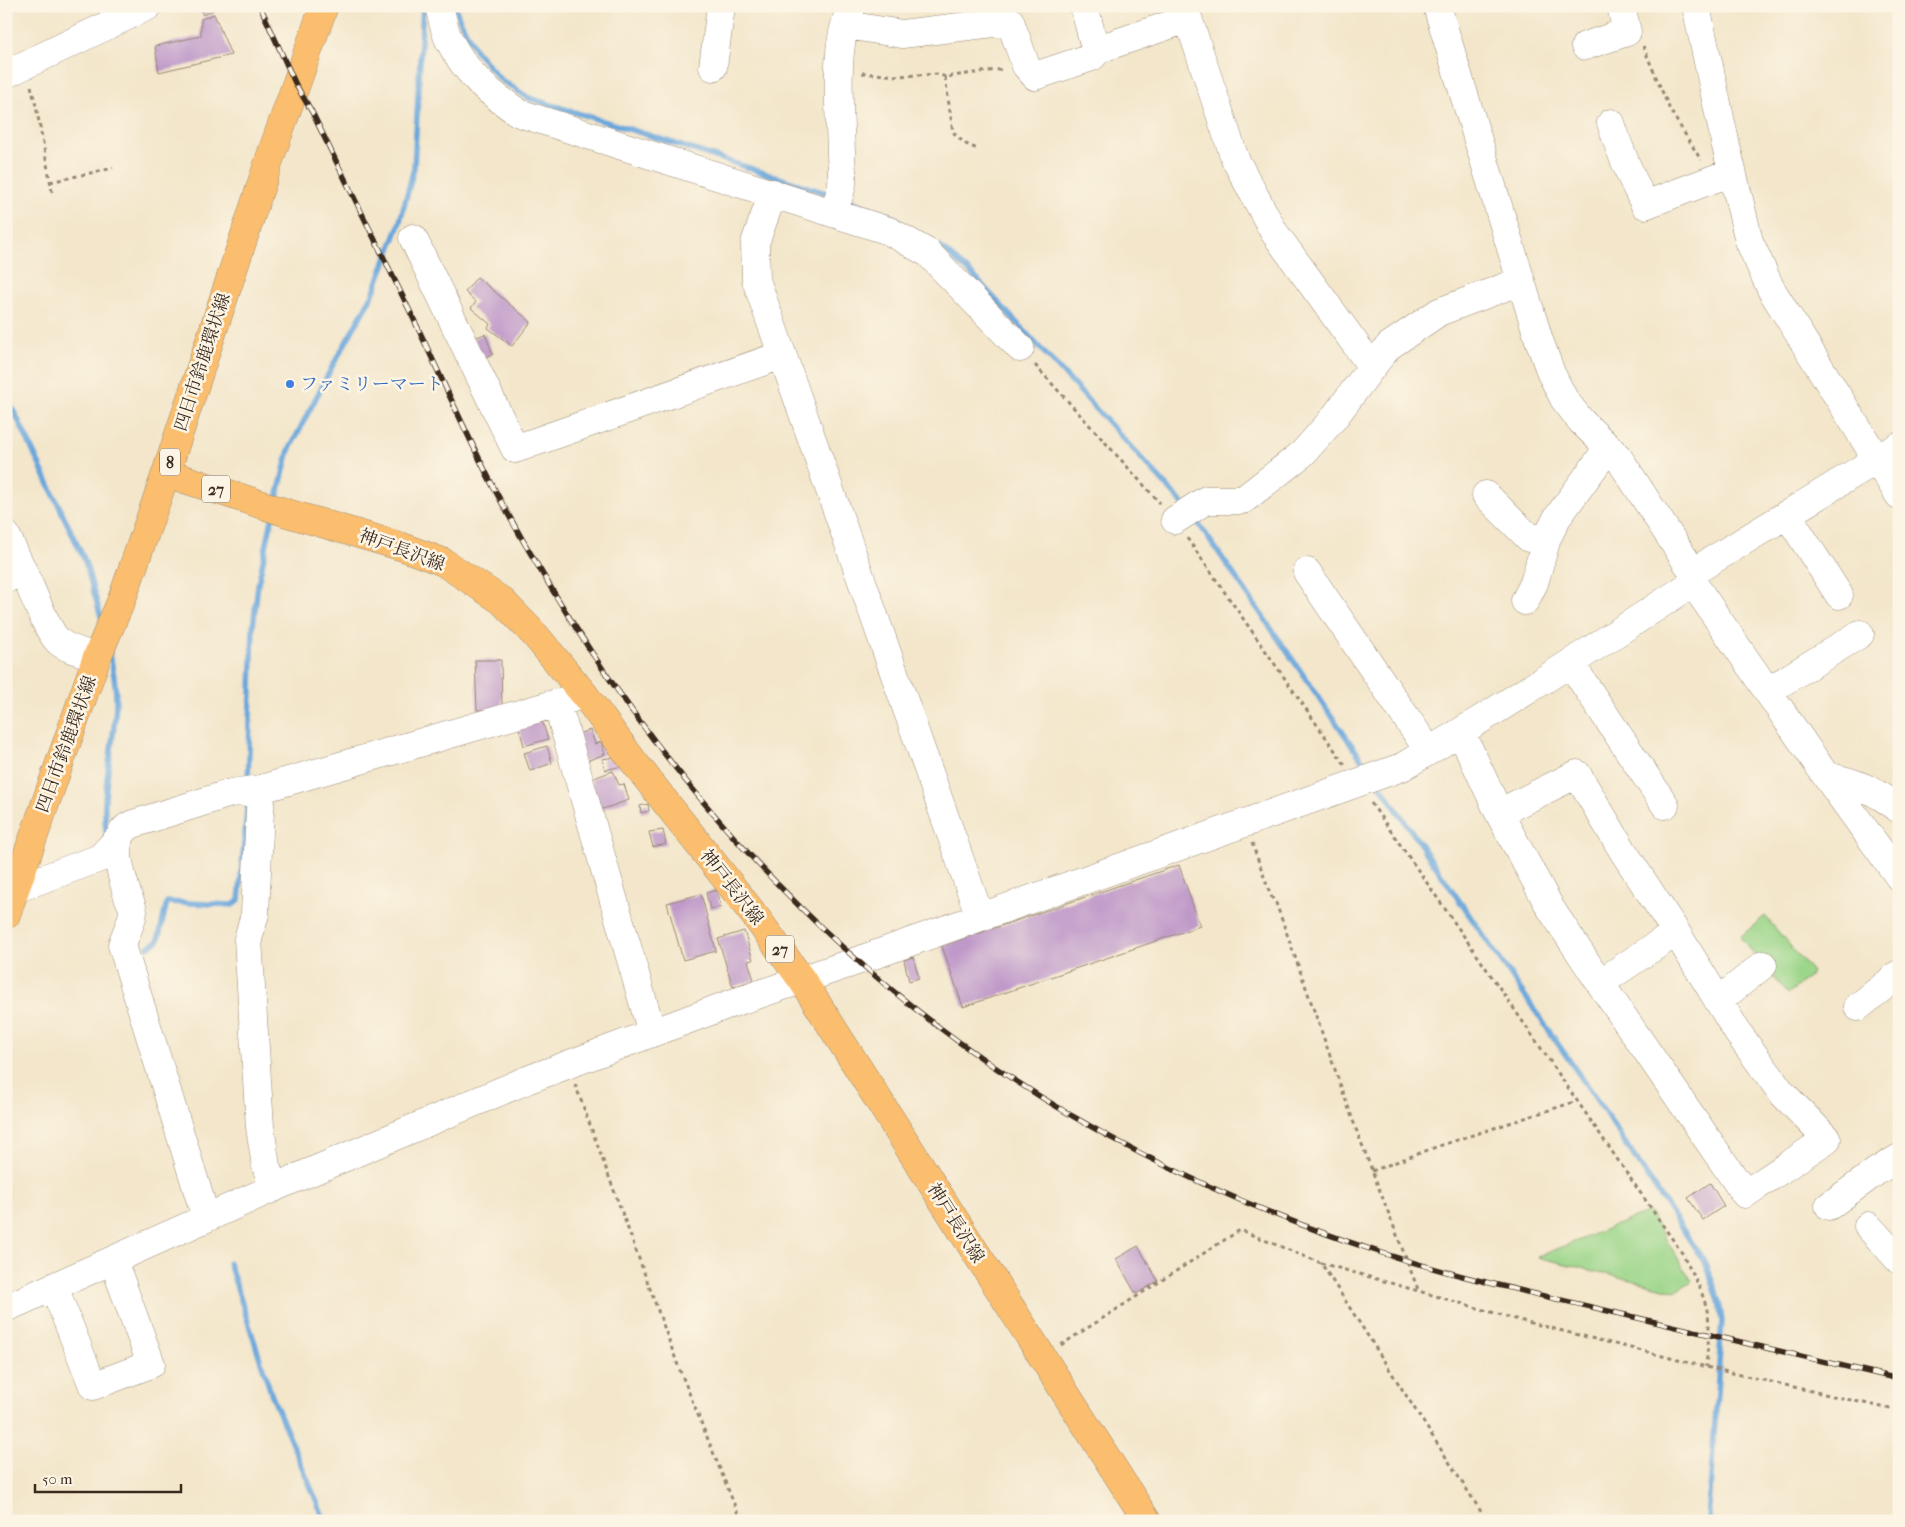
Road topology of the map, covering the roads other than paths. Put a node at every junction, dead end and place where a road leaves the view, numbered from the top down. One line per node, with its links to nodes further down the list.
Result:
1 (148, 6): 14 (street)
2 (324, 6): 26 (main road, 四日市鈴鹿環状線 / 8)
3 (439, 6): 17 (street)
4 (721, 6): 13 (street)
5 (1084, 6): 12 (street)
6 (1438, 6): 20 (street)
7 (1621, 6): 11 (street)
8 (1696, 6): 16 (street)
9 (1189, 11): 12 (street); 23 (street)
10 (849, 16): 12 (street); 18 (street)
11 (1585, 46)
12 (1096, 52)
13 (713, 66)
14 (15, 69)
15 (1611, 123): 16 (street)
16 (1723, 176): 25 (street)
17 (773, 193): 18 (street); 22 (street)
18 (837, 202): 21 (street)
19 (413, 238): 22 (street)
20 (1521, 281): 23 (street); 24 (street)
21 (1020, 348)
22 (782, 355): 55 (street)
23 (1372, 367): 30 (street)
24 (1608, 448): 32 (street); 35 (street)
25 (1888, 452): 28 (street); 29 (street)
26 (166, 473): 39 (main road, 四日市鈴鹿環状線 / 8); 42 (main road, 神戸長沢線 / 27)
27 (1486, 495): 32 (street)
28 (1899, 495)
29 (1787, 514): 35 (street); 36 (street)
30 (1175, 520)
31 (6, 535): 34 (street)
32 (1547, 538): 37 (street)
33 (1307, 572): 45 (street)
34 (15, 575): 39 (street)
35 (1693, 577): 40 (street); 41 (street)
36 (1838, 595)
37 (1526, 601)
38 (1860, 634): 41 (street)
39 (97, 657): 52 (main road, 四日市鈴鹿環状線 / 8)
40 (1571, 664): 44 (street); 48 (street)
41 (1768, 691): 46 (street)
42 (584, 694): 43 (street); 59 (main road, 神戸長沢線 / 27)
43 (557, 703): 47 (street); 63 (street)
44 (1461, 732): 45 (street); 50 (street)
45 (1429, 751): 55 (street)
46 (1826, 776): 49 (street); 53 (street)
47 (252, 790): 51 (street); 65 (street)
48 (1665, 804)
49 (1899, 809)
50 (1499, 813): 56 (street); 60 (street)
51 (112, 846): 52 (street); 67 (street)
52 (15, 871): 54 (main road, 四日市鈴鹿環状線 / 8)
53 (1899, 877)
54 (6, 915)
55 (980, 917): 59 (street)
56 (1676, 932): 60 (street); 61 (street)
57 (1763, 965): 61 (street)
58 (1899, 974): 62 (street)
59 (802, 980): 63 (street); 73 (main road, 神戸長沢線 / 27)
60 (1600, 983): 61 (street)
61 (1718, 1001)
62 (1858, 1007)
63 (652, 1032): 65 (street)
64 (1899, 1158): 66 (street)
65 (274, 1188): 67 (street)
66 (1829, 1206)
67 (206, 1218): 69 (street)
68 (1868, 1226): 70 (street)
69 (113, 1260): 71 (street); 71 (street)
70 (1899, 1260)
71 (54, 1287): 72 (street)
72 (6, 1308)
73 (1147, 1521)

